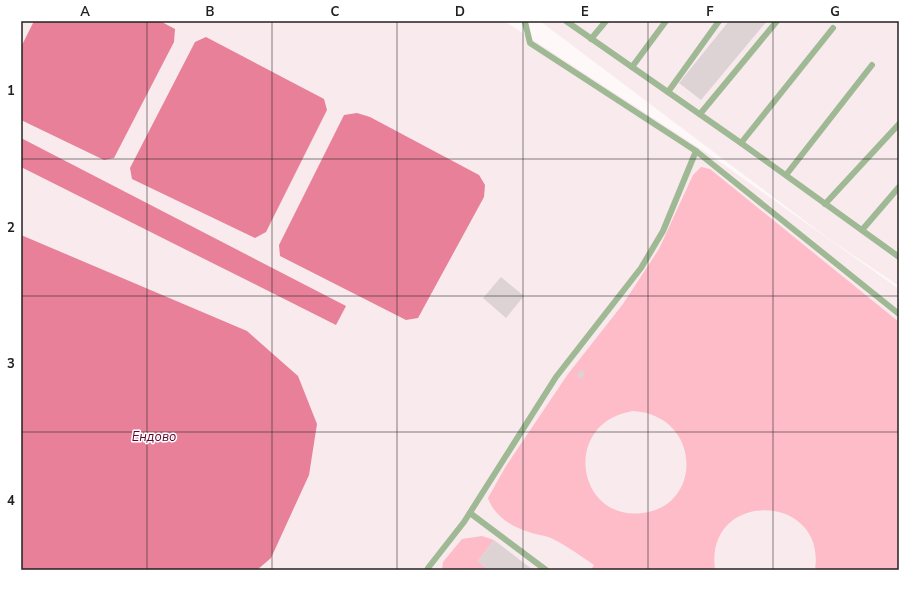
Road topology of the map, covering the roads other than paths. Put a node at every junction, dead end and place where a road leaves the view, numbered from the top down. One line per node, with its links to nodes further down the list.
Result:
1 (566, 21): 8 (lane)
2 (606, 21): 8 (lane)
3 (666, 21): 10 (lane)
4 (719, 21): 11 (lane)
5 (776, 21): 12 (lane)
6 (525, 22): 15 (lane)
7 (833, 28): 14 (lane)
8 (591, 39): 10 (lane)
9 (872, 65): 16 (lane)
10 (632, 67): 11 (lane)
11 (668, 92): 12 (lane)
12 (700, 114): 14 (lane)
13 (899, 124): 18 (lane)
14 (741, 143): 16 (lane)
15 (696, 151): 21 (lane); 22 (lane)
16 (786, 175): 18 (lane)
17 (899, 187): 19 (lane)
18 (825, 204): 19 (lane)
19 (862, 230): 20 (lane)
20 (899, 257)
21 (899, 314)
22 (470, 513): 23 (lane); 24 (lane)
23 (427, 569)
24 (546, 570)

